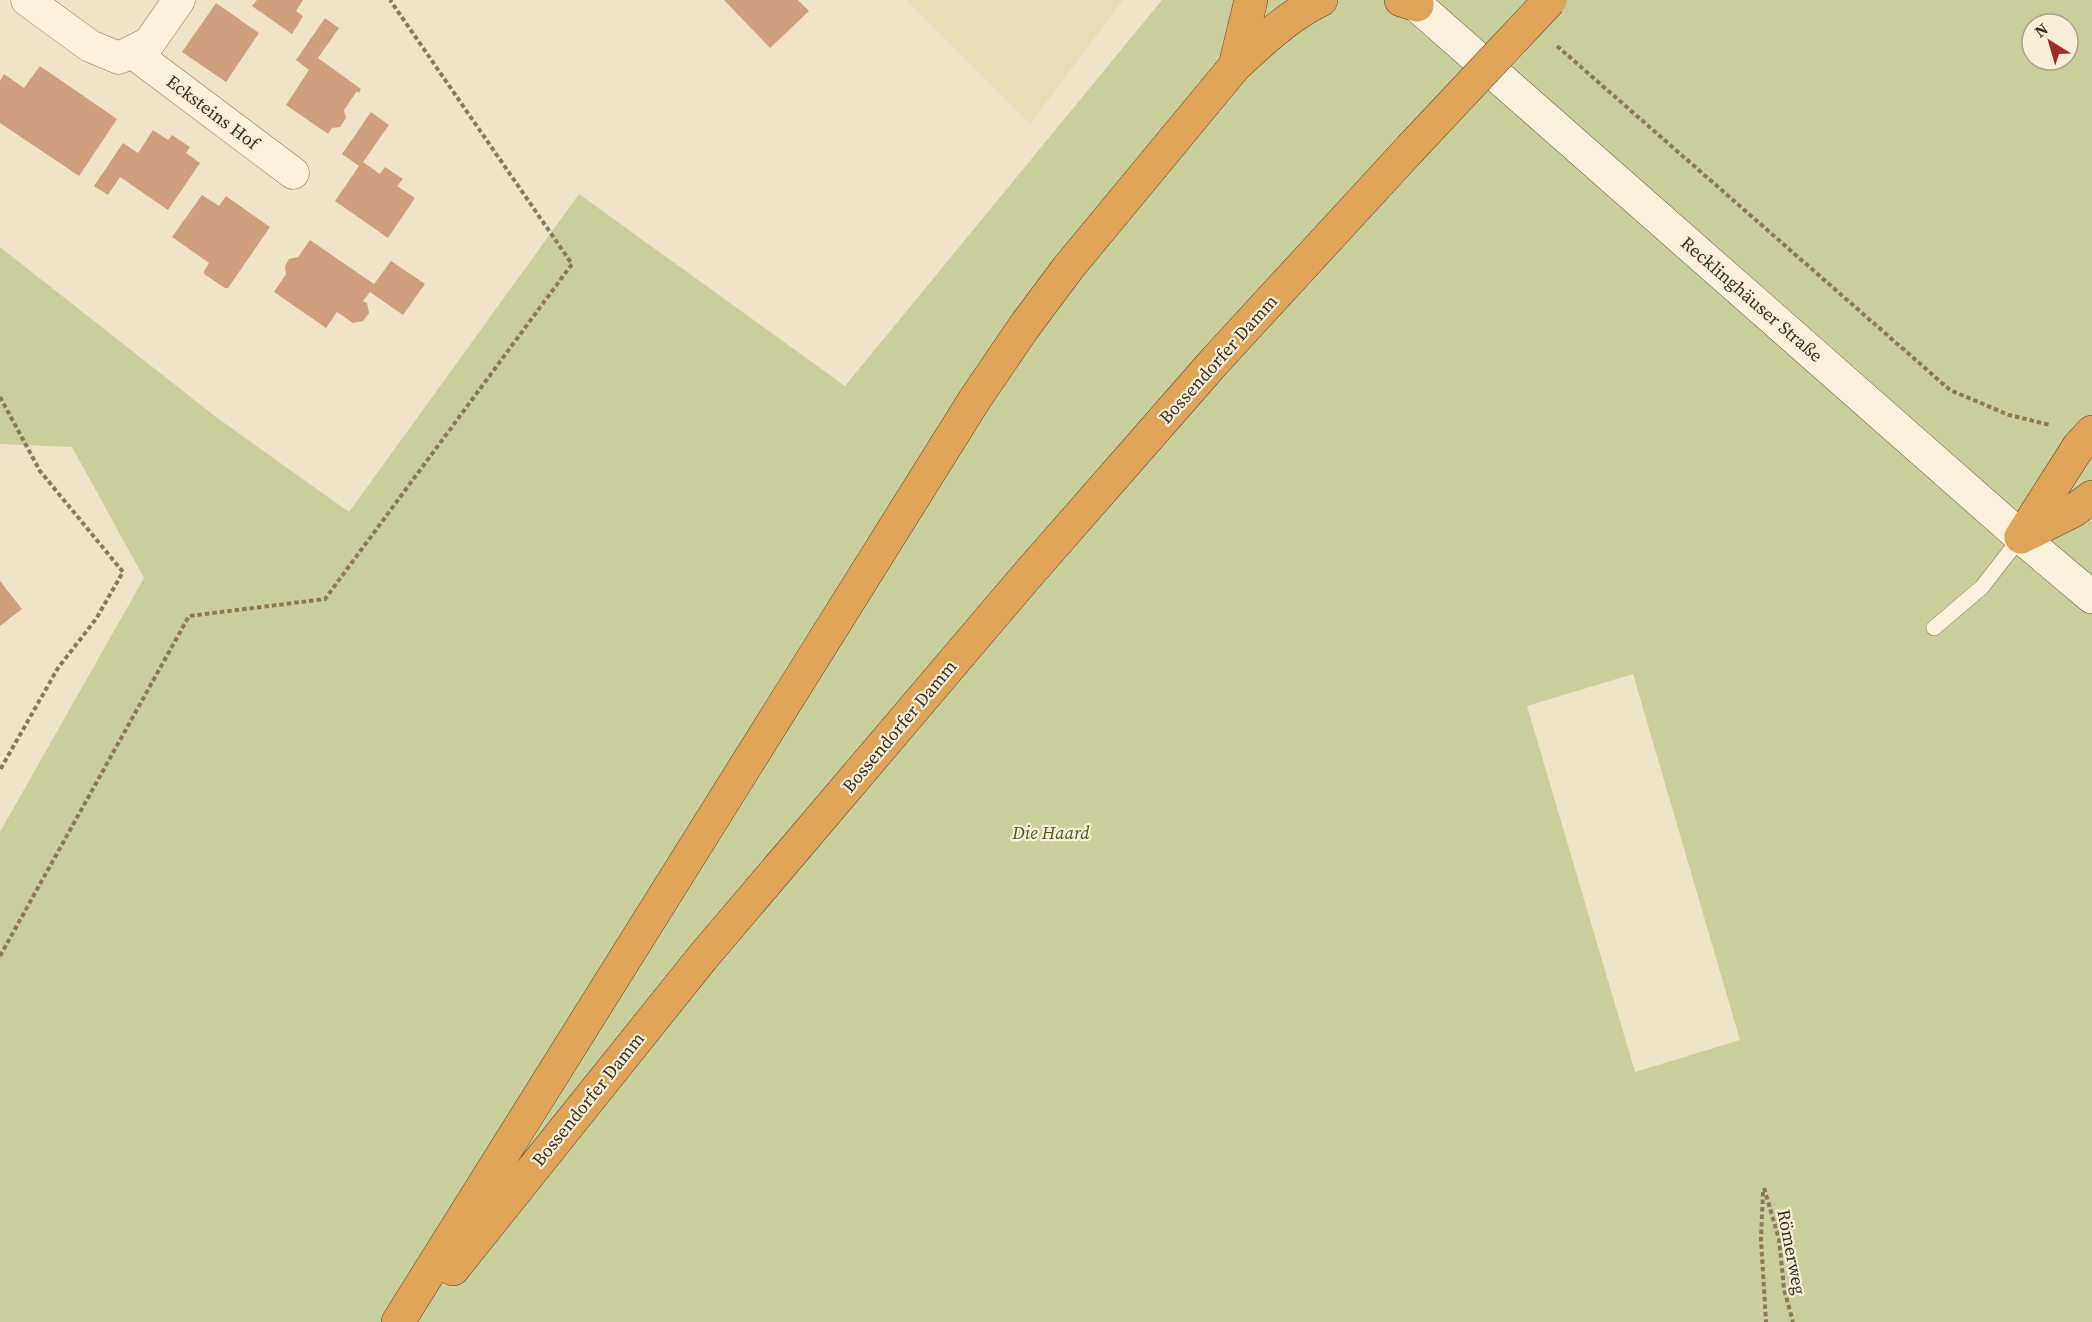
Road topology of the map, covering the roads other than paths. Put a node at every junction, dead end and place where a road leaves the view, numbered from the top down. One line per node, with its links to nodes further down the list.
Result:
1 (27, 0): 7 (street)
2 (179, 0): 7 (street)
3 (1251, 0): 8 (highway)
4 (1321, 0): 8 (highway)
5 (1550, 0): 16 (highway, Bossendorfer Damm, bridge)
6 (1410, 2): 12 (main road, Recklinghäuser Straße)
7 (132, 52): 9 (street, Ecksteins Hof)
8 (1235, 66): 15 (highway)
9 (293, 173)
10 (2085, 439): 12 (highway)
11 (2092, 497): 12 (highway)
12 (2021, 537): 13 (main road, Recklinghäuser Straße); 14 (lane)
13 (2092, 597)
14 (1934, 628)
15 (398, 1322)
16 (411, 1322)

